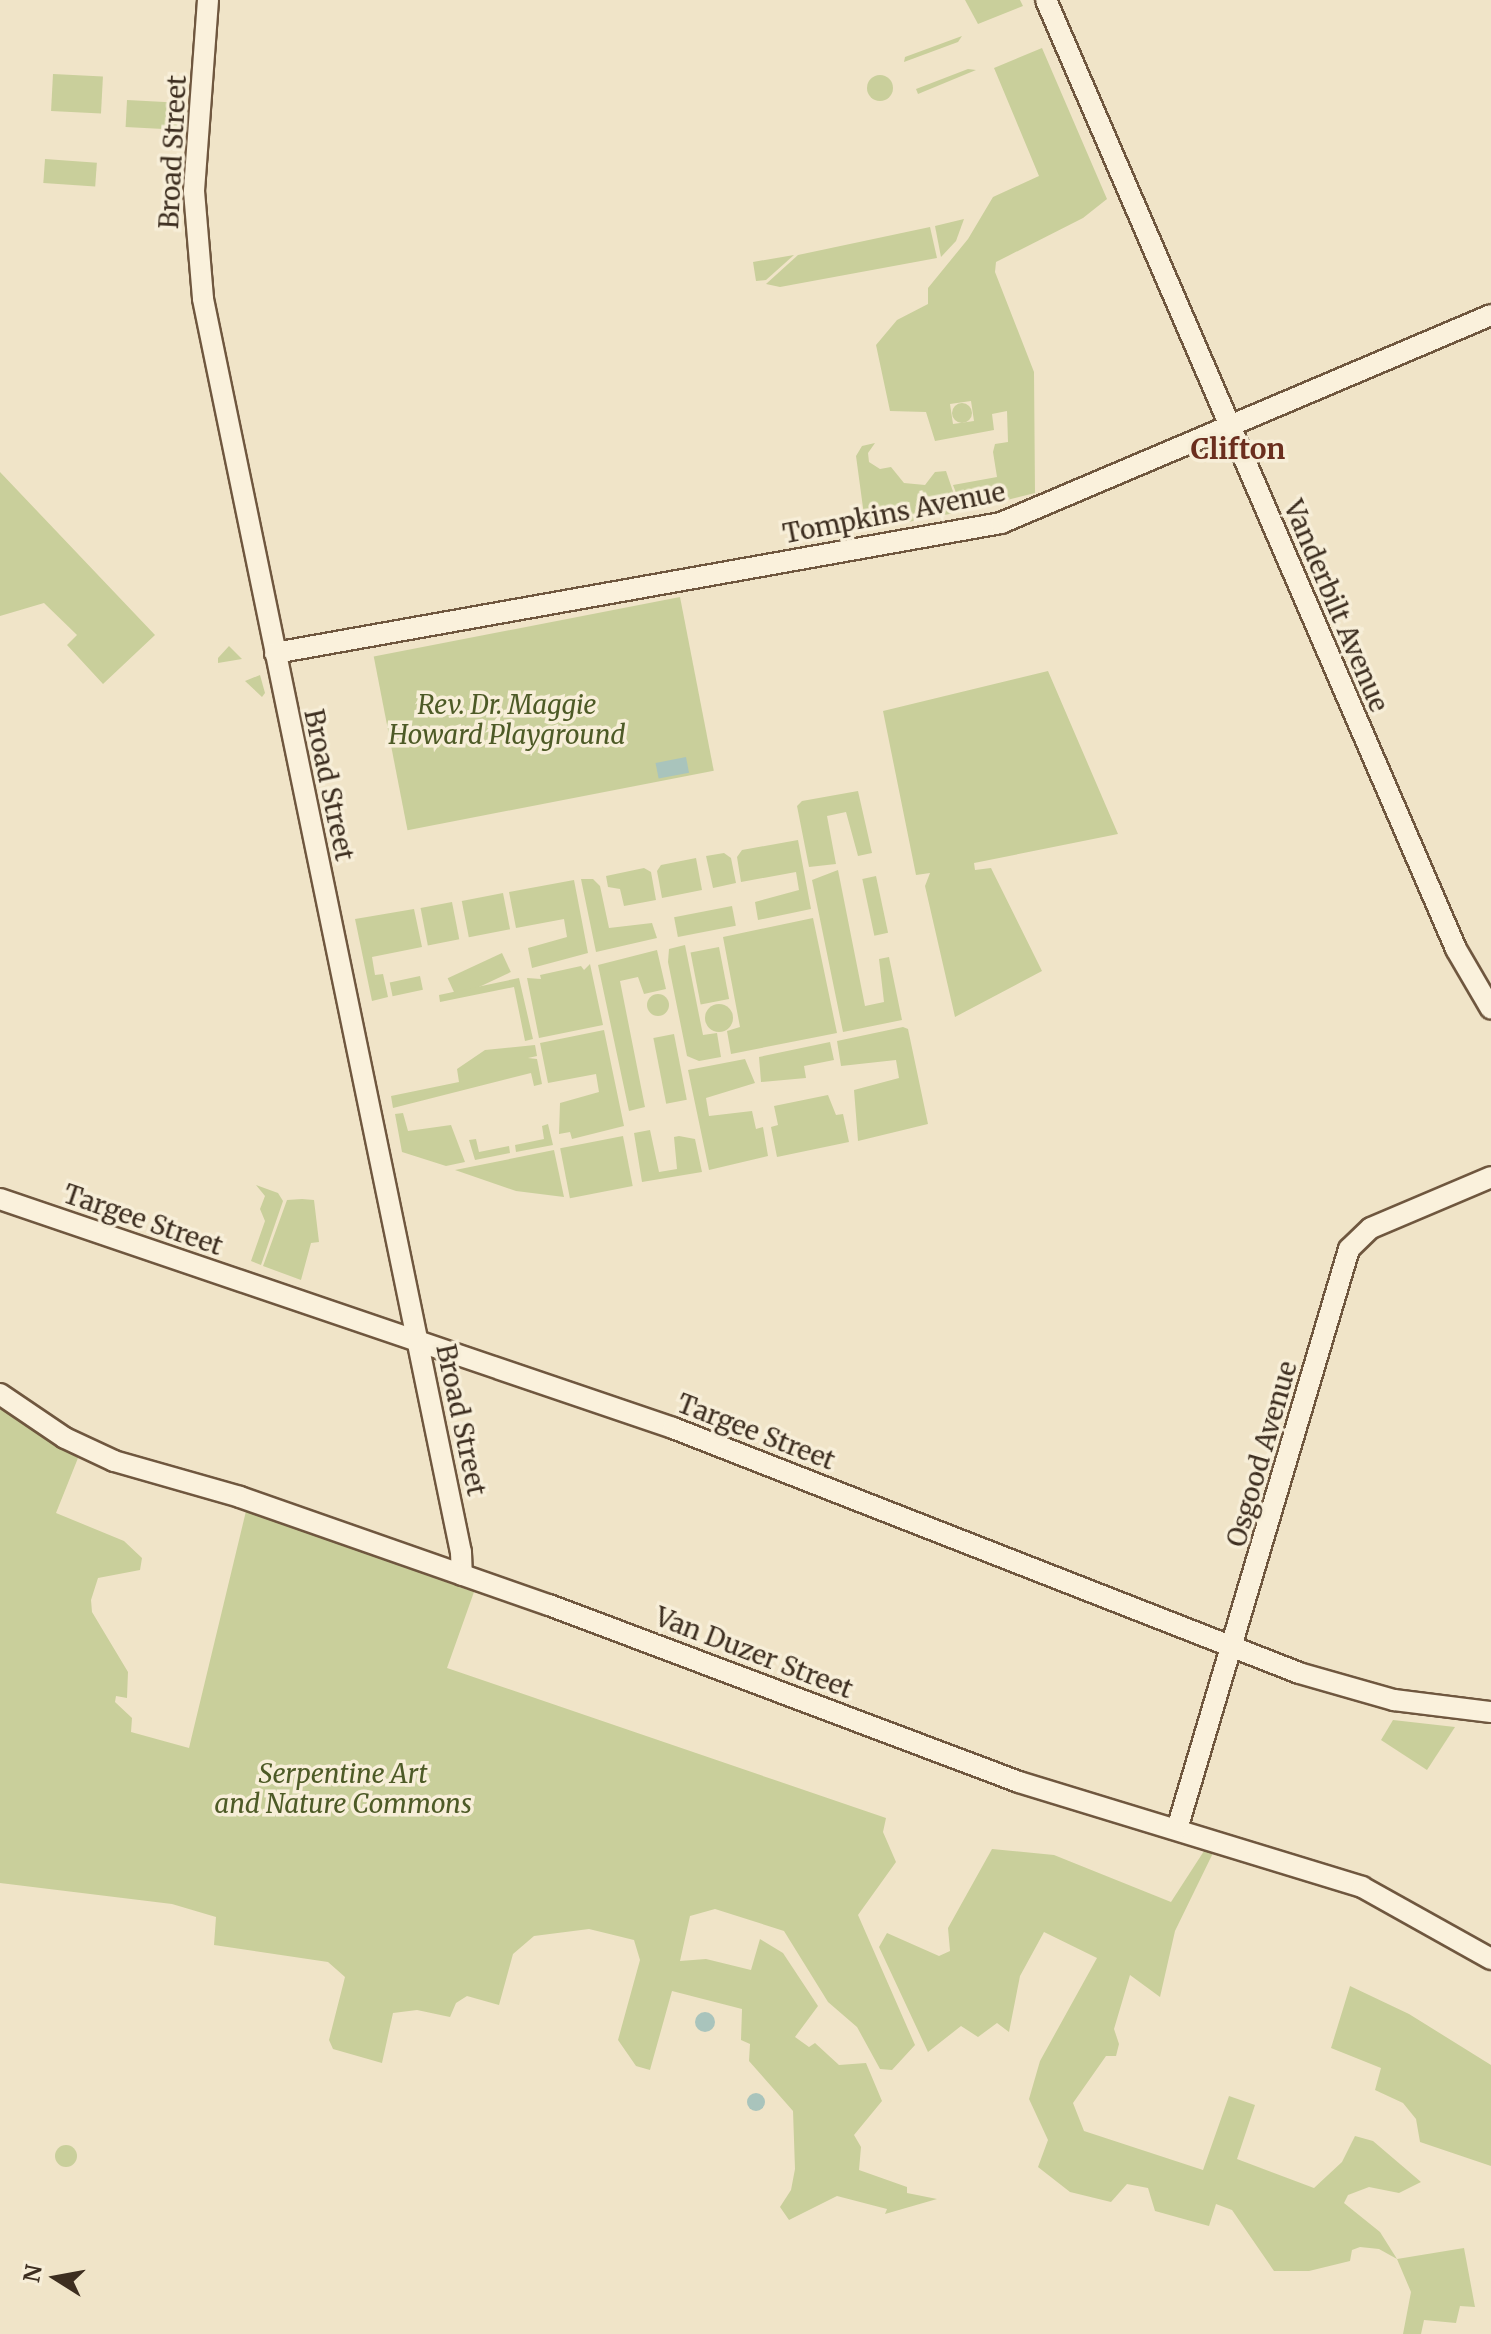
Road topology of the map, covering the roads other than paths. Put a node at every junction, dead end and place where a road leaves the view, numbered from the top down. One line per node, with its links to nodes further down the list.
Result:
1 (208, 0): 5 (street, Broad Street)
2 (1046, 0): 4 (street, Vanderbilt Avenue)
3 (1491, 315): 4 (street, Tompkins Avenue)
4 (1231, 427): 5 (street, Tompkins Avenue); 6 (street, Vanderbilt Avenue)
5 (275, 653): 9 (street, Broad Street)
6 (1491, 1009)
7 (1491, 1177): 12 (street, Osgood Avenue)
8 (0, 1199): 9 (street, Targee Street)
9 (418, 1341): 11 (street, Broad Street); 12 (street, Targee Street)
10 (0, 1394): 11 (street, Van Duzer Street)
11 (462, 1575): 14 (street, Van Duzer Street)
12 (1231, 1648): 13 (street, Targee Street); 14 (street, Osgood Avenue)
13 (1491, 1712)
14 (1177, 1829): 15 (street, Van Duzer Street)
15 (1491, 1959)

